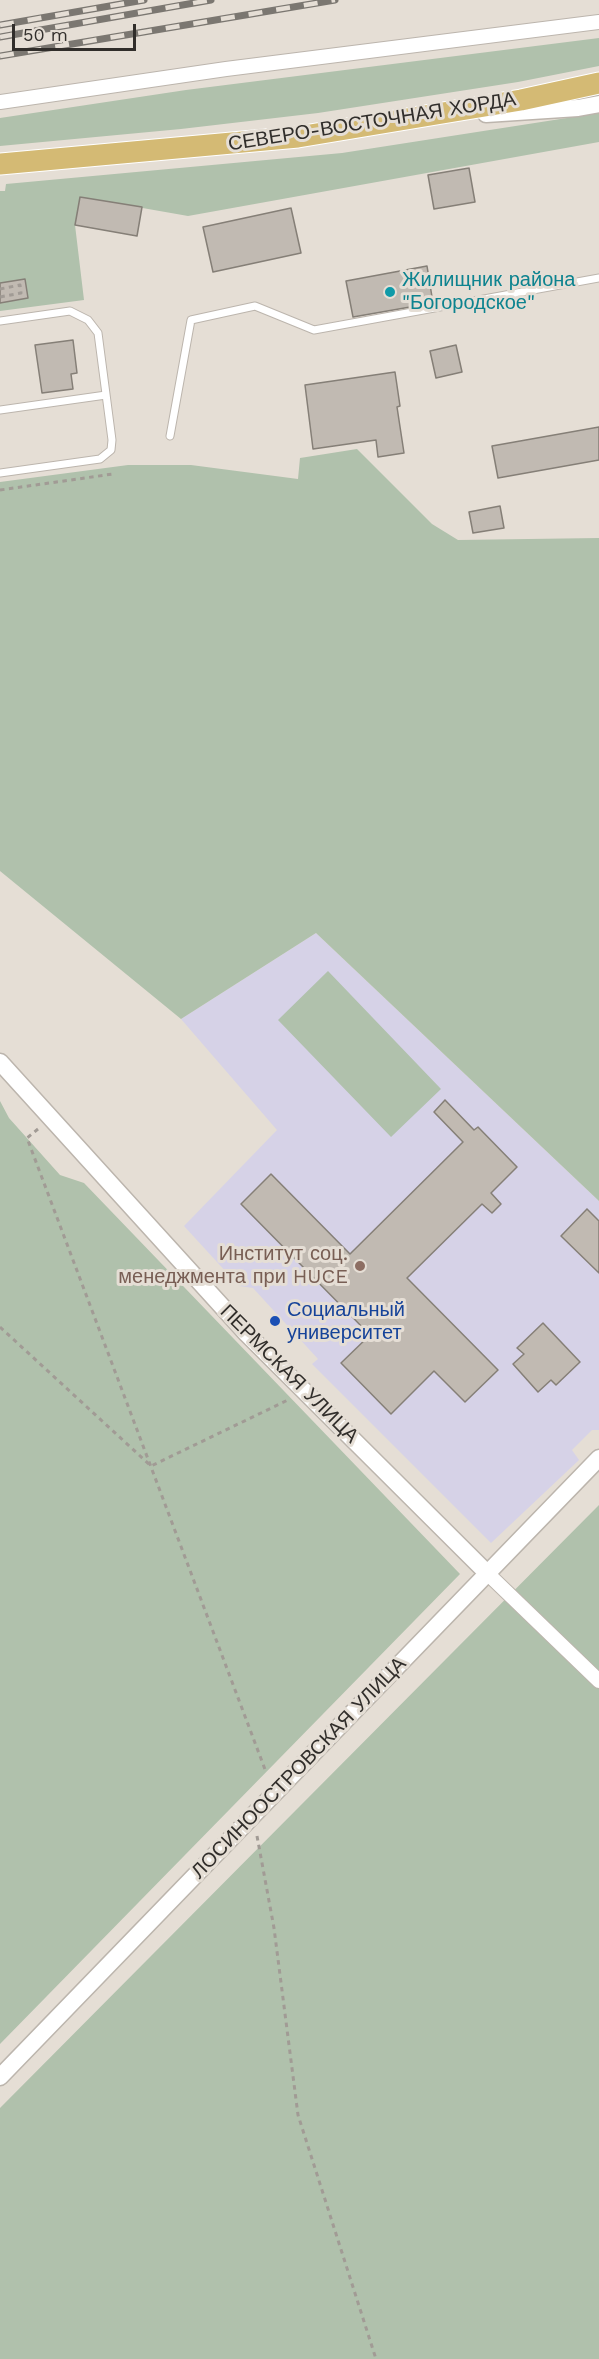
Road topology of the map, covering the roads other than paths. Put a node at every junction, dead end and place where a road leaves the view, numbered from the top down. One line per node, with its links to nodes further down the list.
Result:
1 (599, 22): 3 (street)
2 (599, 83): 5 (main road, СЕВЕРО-ВОСТОЧНАЯ ХОРДА)
3 (0, 102)
4 (599, 104): 5 (street)
5 (401, 121): 6 (main road, СЕВЕРО-ВОСТОЧНАЯ ХОРДА)
6 (0, 164)
7 (599, 278): 11 (lane)
8 (0, 321): 9 (lane)
9 (106, 395): 10 (lane); 12 (lane)
10 (0, 410)
11 (170, 436)
12 (0, 473)
13 (0, 1062): 15 (street, ПЕРМСКАЯ УЛИЦА)
14 (599, 1458): 15 (street, ЛОСИНООСТРОВСКАЯ УЛИЦА)
15 (487, 1573): 16 (street); 17 (street, ЛОСИНООСТРОВСКАЯ УЛИЦА)
16 (599, 1681)
17 (0, 2077)

